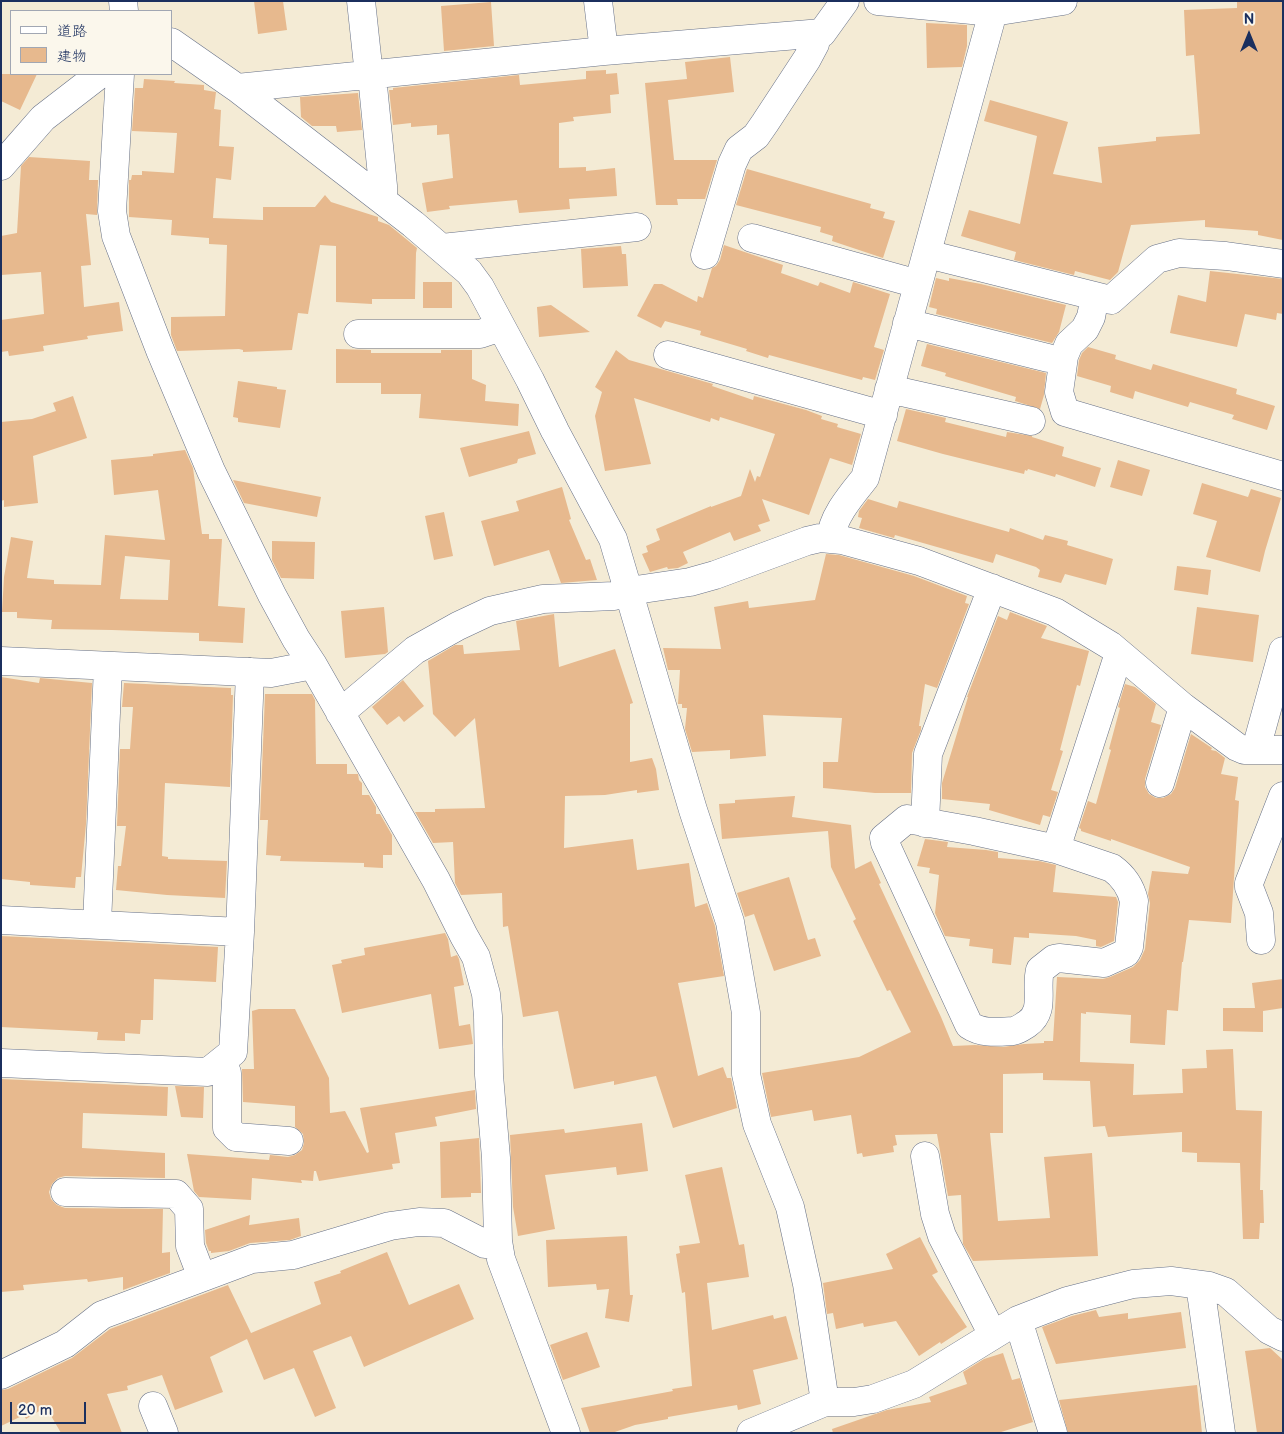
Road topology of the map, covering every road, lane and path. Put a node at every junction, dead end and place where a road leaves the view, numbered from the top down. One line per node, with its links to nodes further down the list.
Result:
1 (360, 1): 12 (street)
2 (598, 1): 9 (street)
3 (845, 1): 7 (street)
4 (878, 1): 6 (street)
5 (1063, 1): 6 (street)
6 (993, 12): 19 (street)
7 (817, 33): 9 (street); 20 (street)
8 (172, 43): 13 (street)
9 (604, 51): 12 (street)
10 (99, 75): 14 (street)
11 (120, 75): 38 (street)
12 (369, 75): 13 (street); 15 (street)
13 (237, 88): 15 (street)
14 (1, 166)
15 (383, 200): 18 (street)
16 (637, 227): 18 (street)
17 (752, 238): 22 (street)
18 (442, 248): 25 (street)
19 (927, 254): 22 (street); 23 (street)
20 (705, 255)
21 (1283, 264): 23 (street)
22 (918, 284): 24 (street)
23 (1095, 296): 31 (street)
24 (907, 323): 28 (street); 29 (street)
25 (501, 327): 26 (street); 34 (street)
26 (358, 334)
27 (668, 355): 29 (street)
28 (1048, 358)
29 (886, 402): 30 (street); 32 (street)
30 (1031, 421)
31 (1283, 476)
32 (831, 538): 33 (street); 34 (street)
33 (992, 588): 35 (street); 47 (street)
34 (629, 591): 42 (street); 65 (street)
35 (1119, 653): 41 (street); 48 (street)
36 (1282, 655): 43 (street)
37 (1, 660): 39 (street)
38 (313, 665): 40 (street); 42 (street)
39 (108, 666): 40 (street); 50 (street)
40 (250, 672): 51 (street)
41 (1183, 707): 43 (street); 45 (street)
42 (340, 713): 58 (street)
43 (1256, 749): 44 (street)
44 (1283, 750)
45 (1160, 783)
46 (1283, 796): 52 (street)
47 (925, 822): 48 (street); 48 (street)
48 (1056, 849)
49 (1, 920): 50 (street)
50 (97, 924): 51 (street)
51 (240, 932): 53 (street)
52 (1261, 940)
53 (222, 1060): 54 (street); 55 (street)
54 (1, 1063)
55 (289, 1141)
56 (926, 1156): 62 (street)
57 (65, 1192): 59 (street)
58 (499, 1246): 59 (street); 68 (street)
59 (205, 1276): 64 (street)
60 (1200, 1284): 61 (street); 63 (street); 71 (street)
61 (1018, 1320): 62 (street); 70 (street)
62 (993, 1335): 65 (street)
63 (1283, 1338)
64 (1, 1375)
65 (825, 1402): 69 (street)
66 (153, 1406): 67 (street)
67 (164, 1433)
68 (566, 1433)
69 (751, 1433)
70 (1053, 1433)
71 (1221, 1433)

